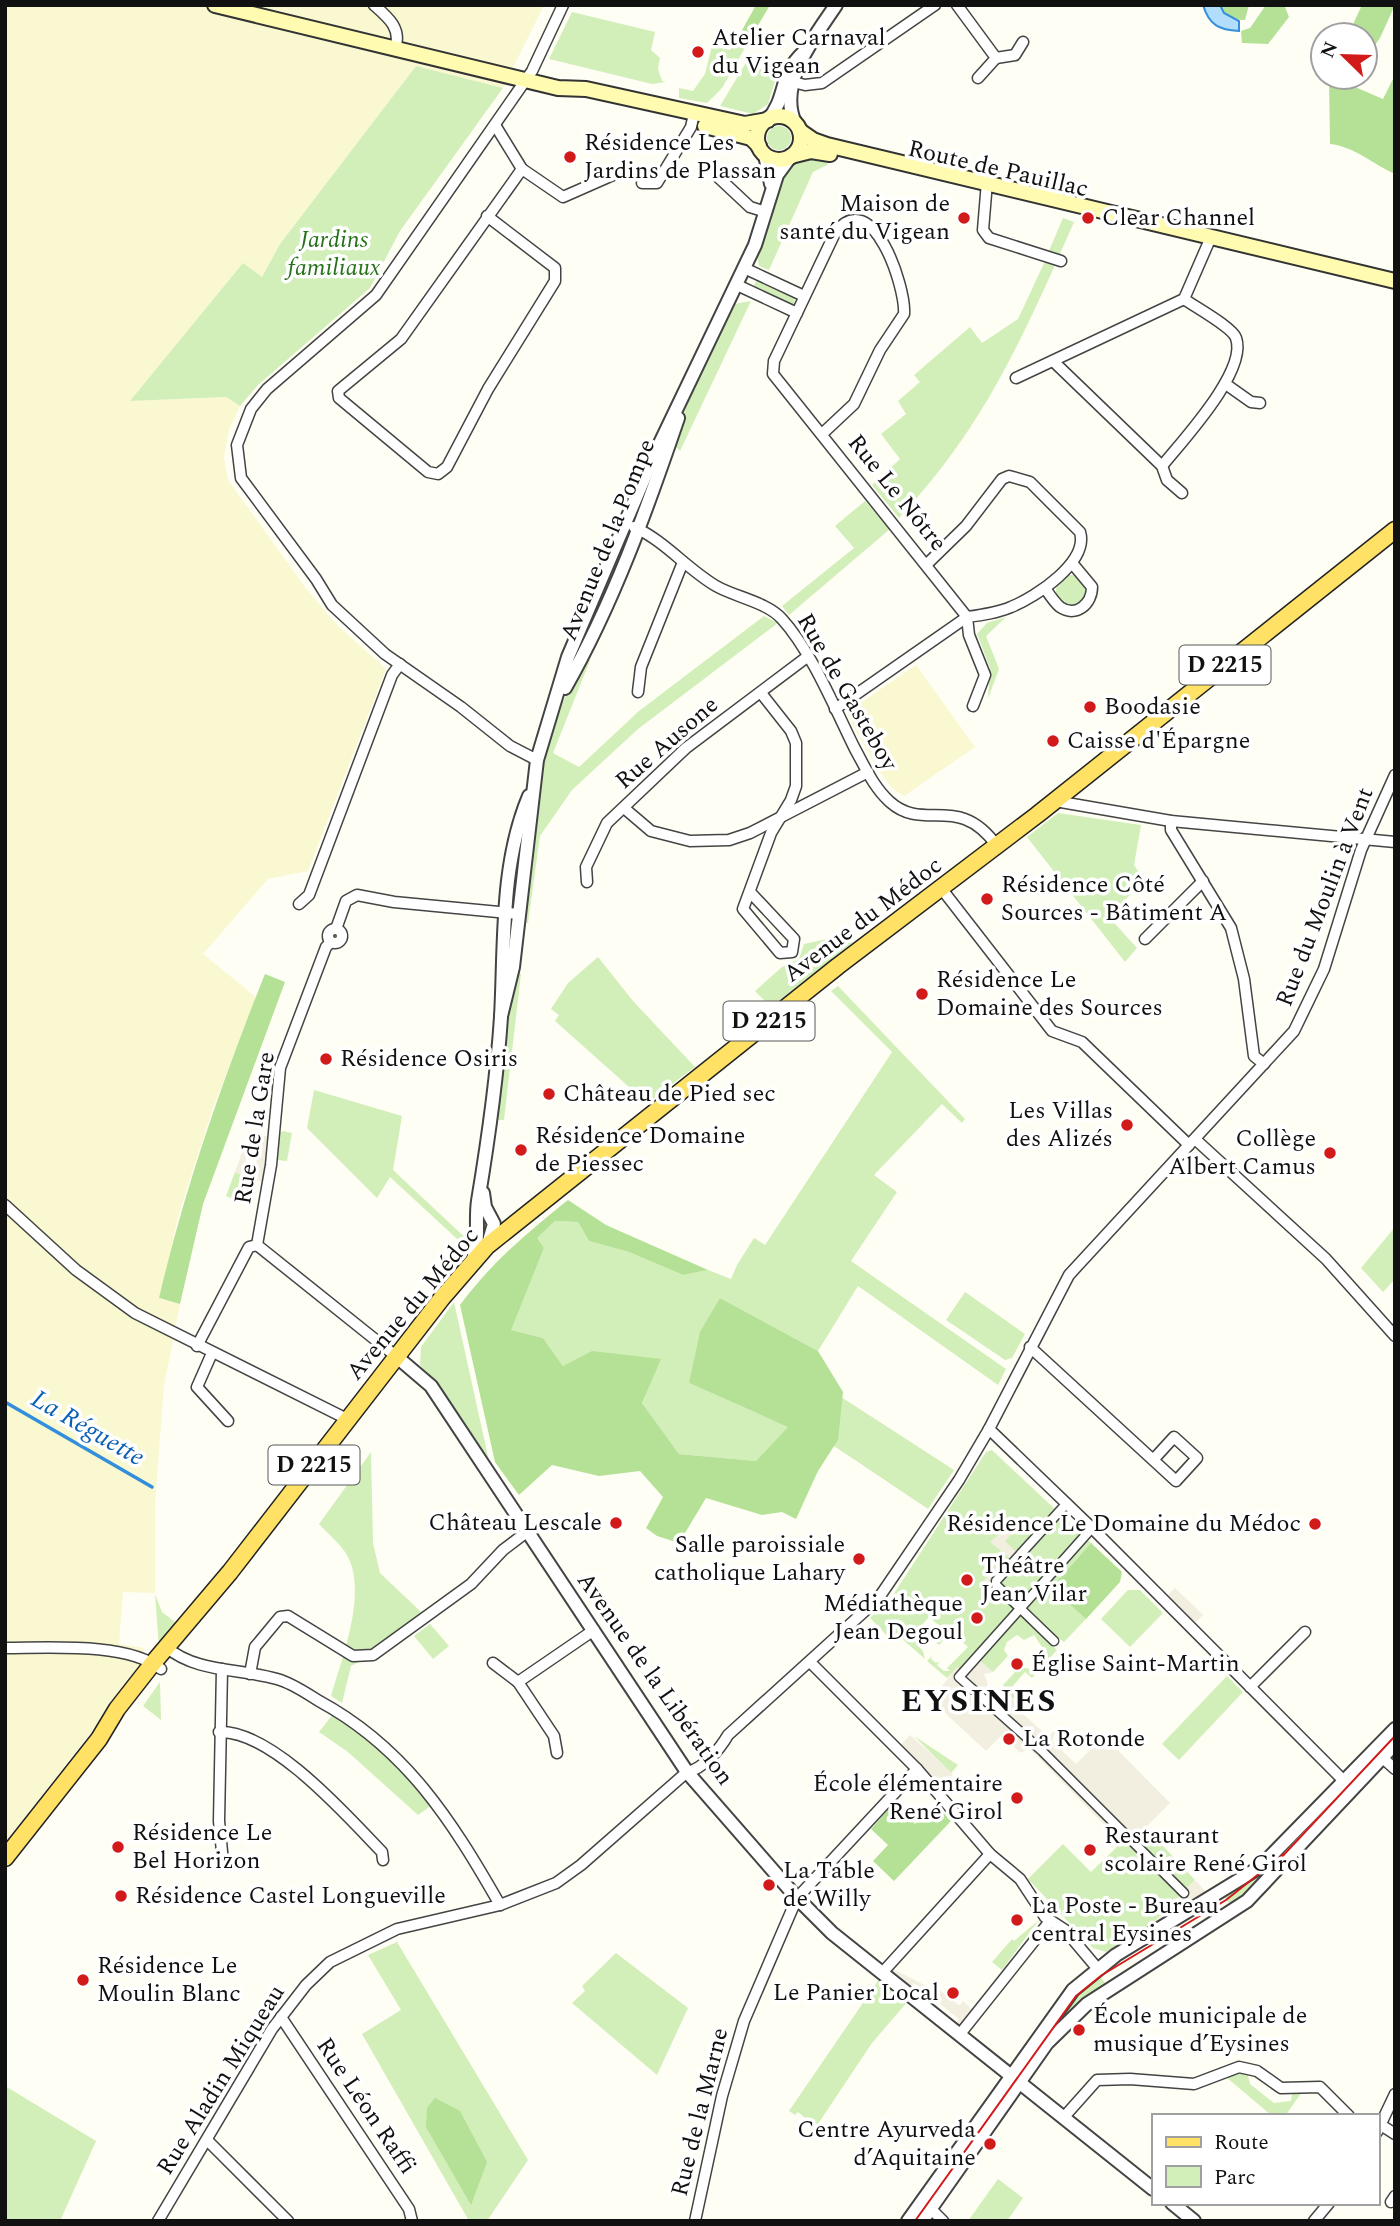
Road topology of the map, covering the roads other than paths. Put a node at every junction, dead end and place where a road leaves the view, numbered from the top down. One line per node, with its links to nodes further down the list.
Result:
1 (215, 5): 8 (main road)
2 (374, 5): 8 (street)
3 (563, 5): 12 (street)
4 (836, 5): 9 (street)
5 (935, 5): 13 (street)
6 (957, 5): 10 (street)
7 (1023, 42): 10 (street)
8 (396, 49): 12 (main road)
9 (807, 49): 13 (street); 15 (street)
10 (996, 58): 11 (street)
11 (978, 78)
12 (525, 80): 14 (main road); 16 (street)
13 (793, 82): 17 (street)
14 (693, 118): 15 (main road); 18 (main road); 23 (street)
15 (768, 120): 17 (main road); 18 (main road)
16 (495, 125): 20 (street); 53 (street)
17 (798, 127): 19 (main road); 24 (main road, Route de Pauillac)
18 (762, 150): 19 (main road); 25 (street, Avenue de la Pompe)
19 (791, 156): 24 (main road, Route de Pauillac); 25 (street, Avenue de la Pompe)
20 (522, 169): 21 (street); 27 (street)
21 (613, 175)
22 (718, 177): 26 (street)
23 (642, 183)
24 (986, 186): 28 (main road, Route de Pauillac); 29 (street)
25 (771, 191): 26 (street, Avenue de la Pompe)
26 (766, 212): 30 (street, Avenue de la Pompe)
27 (488, 216): 27 (street)
28 (1211, 237): 31 (main road, Route de Pauillac); 34 (street)
29 (1061, 261)
30 (744, 268): 32 (street, Avenue de la Pompe); 33 (street)
31 (1395, 281)
32 (737, 285): 35 (street); 38 (street, Avenue de la Pompe)
33 (804, 296): 35 (street); 41 (street)
34 (1184, 299): 36 (street); 39 (street)
35 (797, 313): 41 (street, Rue Le Nôtre)
36 (1053, 361): 37 (street); 42 (street)
37 (1016, 378)
38 (690, 385): 44 (street, Avenue de la Pompe); 45 (street, Avenue de la Pompe)
39 (1227, 385): 40 (street); 42 (street)
40 (1260, 403)
41 (822, 434): 49 (street, Rue Le Nôtre)
42 (1162, 466): 43 (street)
43 (1182, 493)
44 (625, 523): 45 (street, Rue de Gasteboy); 56 (street, Avenue de la Pompe)
45 (638, 528): 47 (street, Rue de Gasteboy); 56 (street, Avenue de la Pompe)
46 (1395, 530): 62 (main road, Avenue du Médoc / D 2215)
47 (683, 562): 52 (street, Rue de Gasteboy); 54 (street)
48 (1072, 563): 49 (street); 50 (street); 50 (street)
49 (927, 564): 51 (street, Rue Le Nôtre)
50 (1045, 588): 51 (street)
51 (968, 617): 57 (street); 58 (street)
52 (807, 657): 55 (street, Rue Ausone); 58 (street, Rue de Gasteboy)
53 (400, 664): 59 (street); 73 (street)
54 (638, 692)
55 (761, 693): 63 (street, Rue Ausone); 64 (street)
56 (555, 706): 59 (street, Avenue de la Pompe)
57 (973, 706)
58 (835, 709): 60 (street, Rue de Gasteboy)
59 (537, 760): 74 (street, Avenue de la Pompe)
60 (868, 772): 64 (street); 68 (street, Rue de Gasteboy)
61 (1395, 775): 66 (street, Rue du Moulin à Vent)
62 (1055, 801): 65 (street); 68 (main road, Avenue du Médoc / D 2215)
63 (624, 808): 64 (street); 70 (street, Rue Ausone)
64 (780, 816): 72 (street)
65 (1171, 821): 66 (street); 69 (street)
66 (1365, 839): 67 (street); 76 (street, Rue du Moulin à Vent)
67 (1395, 842)
68 (997, 846): 71 (main road, Avenue du Médoc / D 2215)
69 (1203, 881): 75 (street); 76 (street)
70 (587, 882)
71 (941, 888): 77 (street); 80 (main road, Avenue du Médoc / D 2215)
72 (750, 892): 72 (street)
73 (299, 904)
74 (512, 914): 78 (street, Avenue de la Pompe); 82 (street, Rue de la Gare)
75 (1145, 939)
76 (1264, 1064): 77 (street, Rue du Moulin à Vent)
77 (1192, 1142): 85 (street); 87 (street, Rue du Moulin à Vent)
78 (482, 1185): 81 (street, Avenue de la Pompe); 84 (street, Avenue de la Pompe)
79 (5, 1205): 86 (street)
80 (515, 1222): 81 (street); 83 (main road, Avenue du Médoc / D 2215)
81 (494, 1224): 83 (street)
82 (257, 1245): 86 (street, Rue de la Gare); 89 (street)
83 (487, 1246): 84 (main road, Avenue du Médoc / D 2215)
84 (471, 1262): 89 (main road, Avenue du Médoc / D 2215)
85 (1395, 1336)
86 (197, 1346): 88 (street)
87 (1030, 1347): 92 (street, Rue du Moulin à Vent); 93 (street)
88 (212, 1353): 90 (street); 91 (street)
89 (397, 1357): 90 (main road, Avenue du Médoc / D 2215); 96 (street, Avenue de la Libération)
90 (349, 1420): 102 (main road, Avenue du Médoc / D 2215)
91 (228, 1421)
92 (989, 1429): 94 (street); 104 (street, Rue du Moulin à Vent)
93 (1153, 1460): 93 (street)
94 (1067, 1503): 95 (street); 97 (street)
95 (1092, 1528): 97 (street); 109 (street)
96 (528, 1531): 98 (street, Avenue de la Libération); 107 (street)
97 (1021, 1608): 100 (street); 123 (street)
98 (594, 1630): 108 (street); 117 (street, Avenue de la Libération)
99 (1305, 1632): 109 (street)
100 (1054, 1641)
101 (5, 1648): 105 (street)
102 (170, 1650): 105 (main road, Avenue du Médoc / D 2215); 106 (street)
103 (493, 1662): 108 (street)
104 (810, 1662): 115 (street); 117 (street, Rue Aladin Miqueau)
105 (157, 1666): 120 (main road, Avenue du Médoc / D 2215)
106 (222, 1669): 107 (street); 111 (street)
107 (250, 1674): 125 (street)
108 (519, 1682): 114 (street)
109 (1250, 1687): 118 (street)
110 (1395, 1729): 113 (street)
111 (219, 1732): 121 (street); 122 (street)
112 (1395, 1744): 113 (street)
113 (1378, 1753): 116 (street); 118 (street)
114 (558, 1754)
115 (917, 1769): 119 (street); 124 (street, Rue de la Marne)
116 (1395, 1769)
117 (687, 1772): 124 (street, Avenue de la Libération); 125 (street, Rue Aladin Miqueau)
118 (1347, 1785): 127 (street); 131 (street)
119 (990, 1854): 126 (street); 128 (street)
120 (5, 1858)
121 (383, 1860)
122 (223, 1862)
123 (1184, 1893)
124 (797, 1898): 128 (street, Avenue de la Libération); 145 (street, Rue de la Marne)
125 (500, 1905): 129 (street, Rue Aladin Miqueau)
126 (1050, 1921): 127 (street); 130 (street)
127 (1097, 1968): 131 (street)
128 (882, 1973): 130 (street, Avenue de la Libération)
129 (281, 2017): 137 (street, Rue Aladin Miqueau); 144 (street, Rue Léon Raffi)
130 (960, 2034): 131 (street, Avenue de la Libération)
131 (1016, 2079): 134 (street, Avenue de la Libération); 141 (street); 146 (street)
132 (1395, 2094): 135 (street)
133 (1347, 2114): 134 (street)
134 (1063, 2117): 138 (street, Avenue de la Libération)
135 (1379, 2128): 136 (street)
136 (1395, 2134)
137 (207, 2140): 142 (street, Rue Aladin Miqueau); 143 (street)
138 (1152, 2188)
139 (1174, 2205): 149 (street)
140 (1327, 2205): 150 (street)
141 (931, 2209): 147 (street); 148 (street)
142 (158, 2221)
143 (288, 2221)
144 (412, 2221)
145 (695, 2221)
146 (908, 2221)
147 (922, 2221)
148 (943, 2221)
149 (1194, 2221)
150 (1314, 2221)

